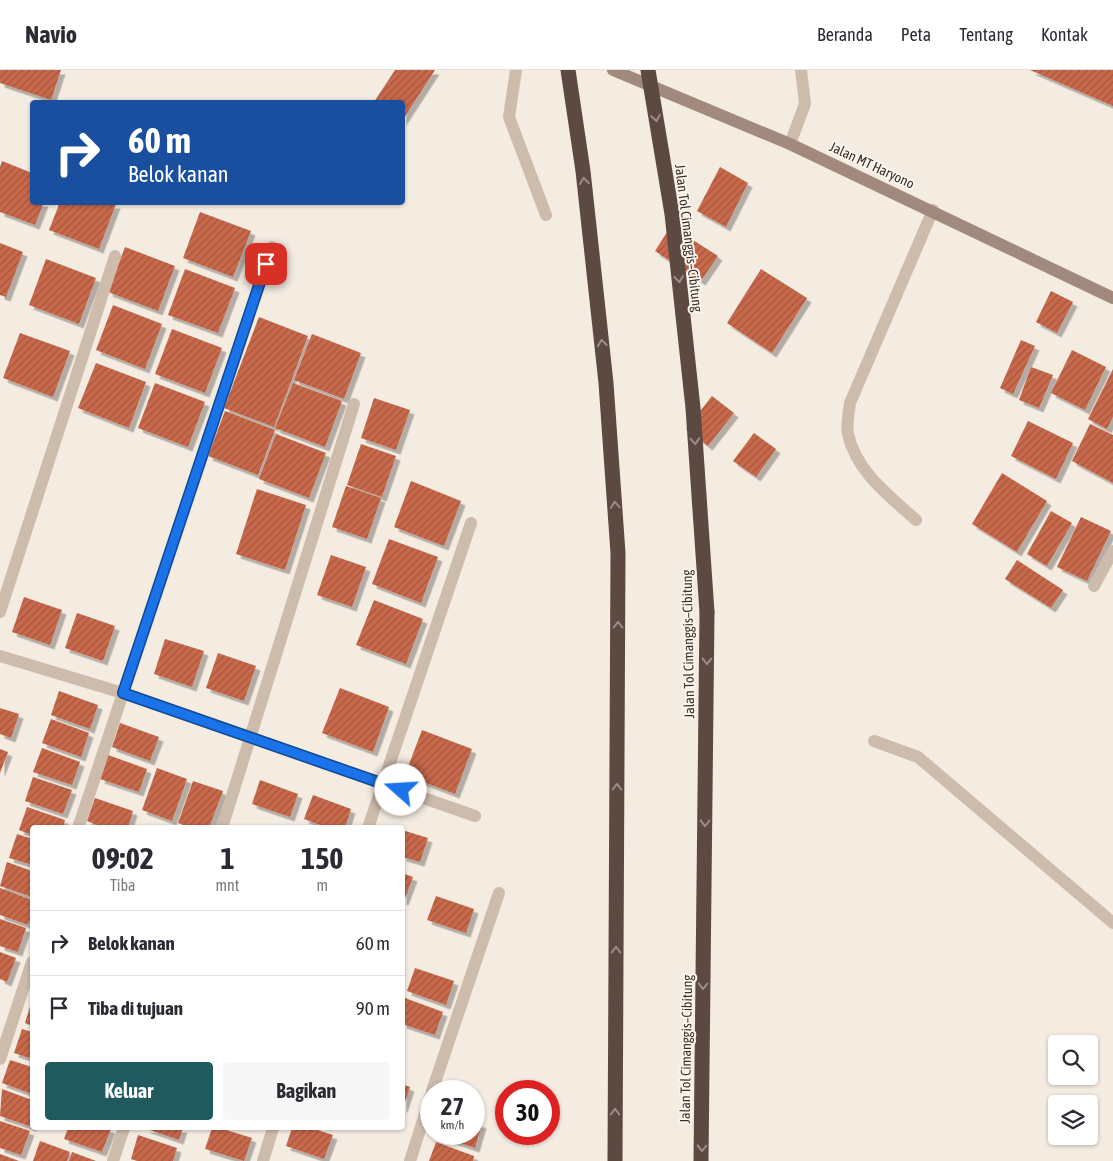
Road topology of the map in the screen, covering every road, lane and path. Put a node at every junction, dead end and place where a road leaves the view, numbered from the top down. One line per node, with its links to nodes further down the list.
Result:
1 (516, 70): 8 (street)
2 (568, 70): 38 (highway, one-way to 2)
3 (613, 70): 6 (main road, Jalan MT Haryono)
4 (648, 70): 39 (highway, Jalan Tol Cimanggis–Cibitung, one-way to 39, bridge)
5 (801, 70): 6 (street)
6 (790, 144): 7 (main road, Jalan MT Haryono)
7 (933, 210): 11 (main road, Jalan MT Haryono); 13 (street)
8 (546, 215)
9 (272, 247): 19 (street)
10 (115, 256): 17 (street)
11 (1113, 298)
12 (354, 404): 20 (street)
13 (916, 520)
14 (471, 522): 22 (street)
15 (1113, 551): 16 (street)
16 (1094, 586)
17 (0, 612)
18 (0, 656): 19 (street)
19 (123, 693): 20 (street); 24 (street)
20 (251, 736): 22 (street); 25 (street)
21 (874, 741): 28 (street)
22 (382, 783): 23 (street); 26 (street)
23 (475, 816)
24 (79, 825)
25 (223, 825)
26 (369, 825)
27 (499, 893): 31 (street)
28 (1113, 923)
29 (30, 968): 30 (street)
30 (0, 1059)
31 (436, 1080)
32 (123, 1130): 35 (street)
33 (272, 1130): 36 (street)
34 (420, 1130): 37 (street)
35 (113, 1161)
36 (263, 1161)
37 (410, 1161)
38 (615, 1161)
39 (702, 1161)

